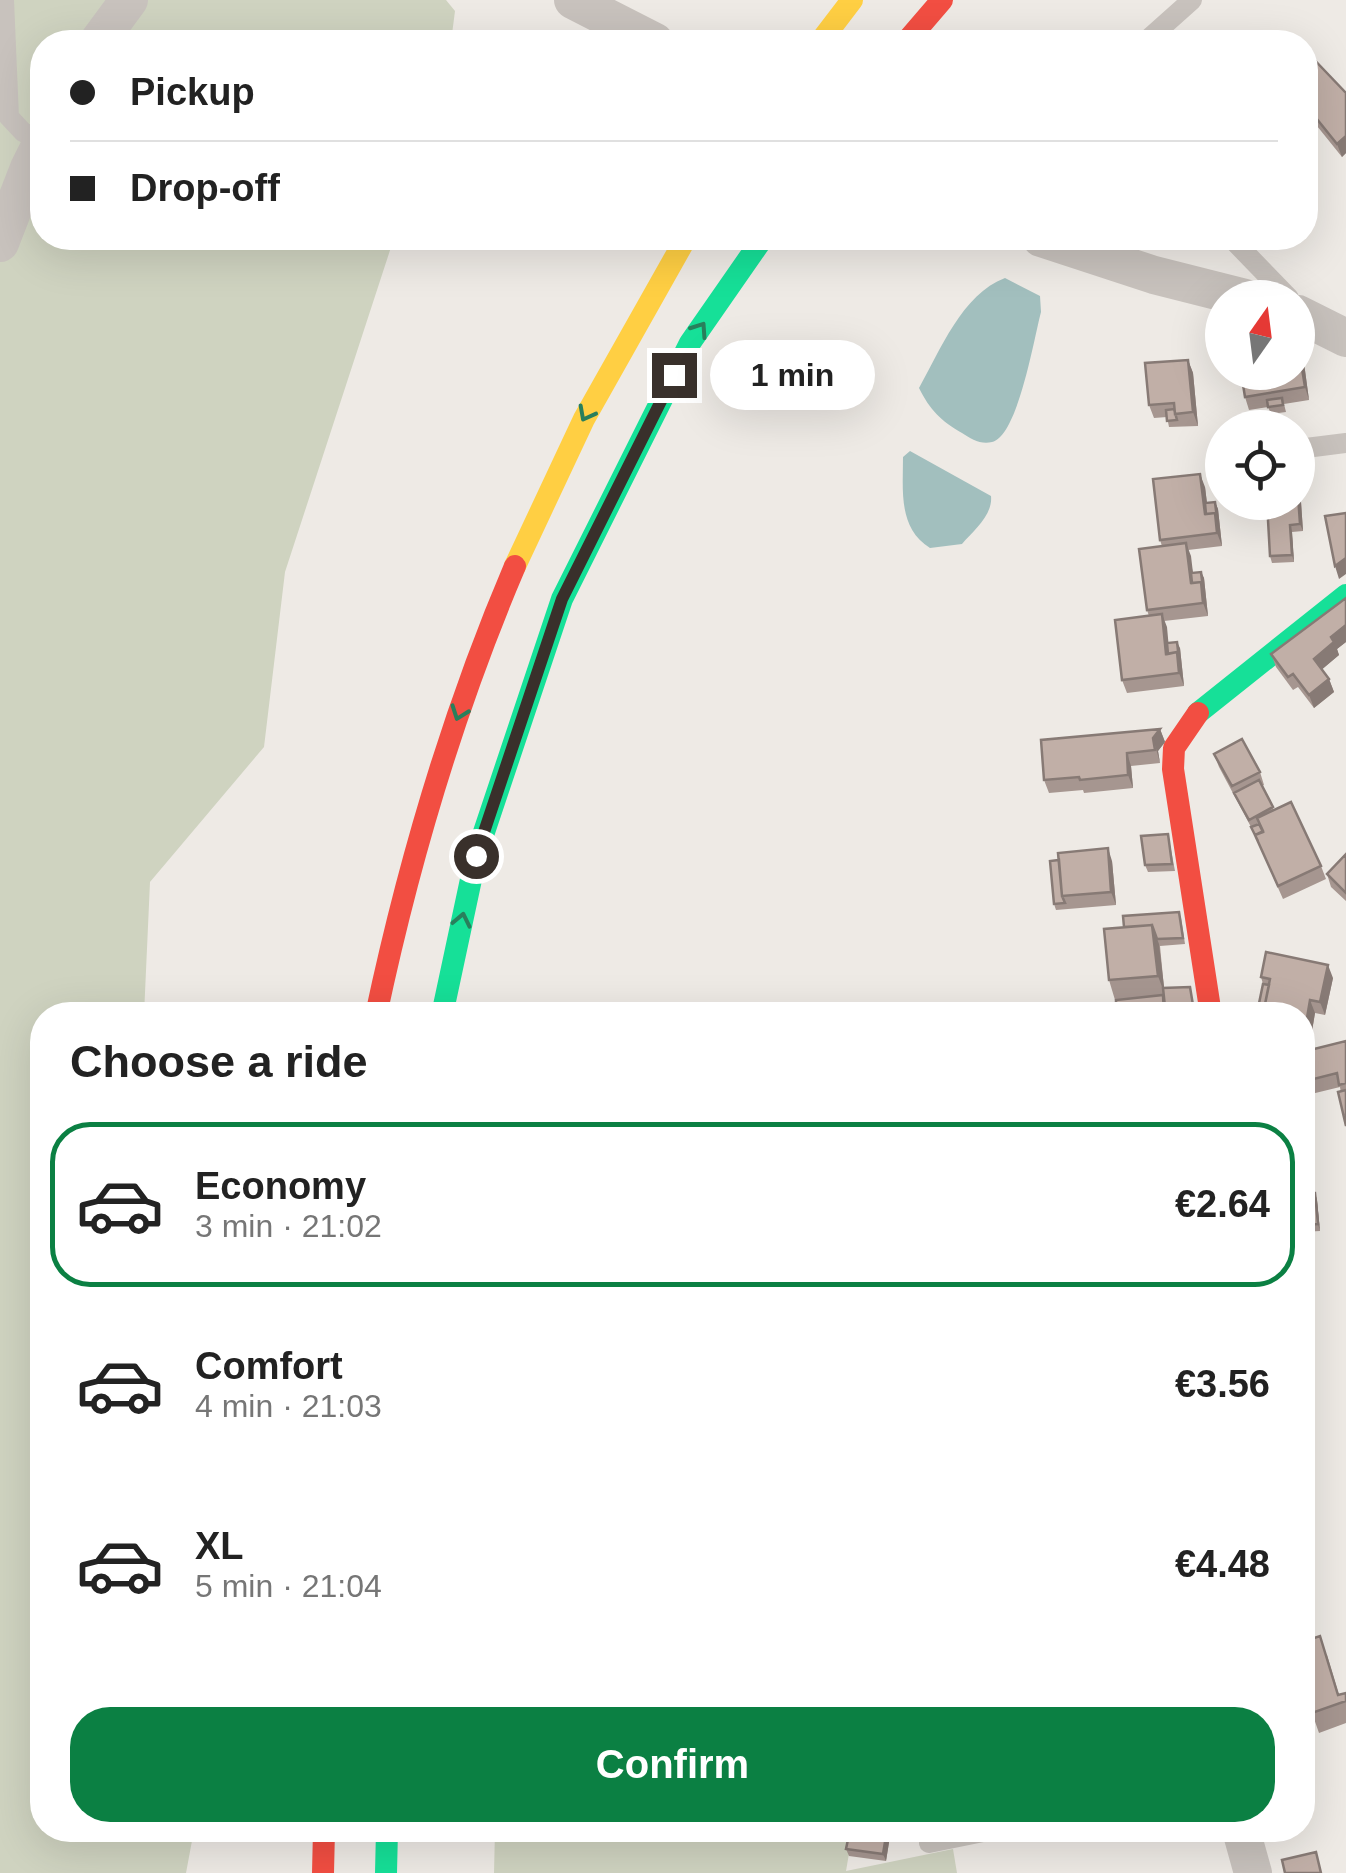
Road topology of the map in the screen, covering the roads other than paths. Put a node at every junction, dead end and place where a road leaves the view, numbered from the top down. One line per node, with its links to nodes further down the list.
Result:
1 (4, 0): 12 (lane)
2 (129, 0): 7 (street)
3 (573, 0): 8 (street)
4 (852, 0): 9 (main road)
5 (942, 0): 10 (main road)
6 (1192, 0): 11 (lane)
7 (107, 30)
8 (632, 30)
9 (829, 30)
10 (916, 30)
11 (1158, 30)
12 (30, 136)
13 (30, 166): 14 (street)
14 (0, 243)
15 (678, 250): 26 (main road, one-way to 26)
16 (754, 250): 27 (main road, one-way to 16)
17 (1078, 250): 20 (street)
18 (1243, 250): 19 (lane)
19 (1272, 280)
20 (1205, 288)
21 (1315, 319): 22 (street)
22 (1346, 338)
23 (1346, 443): 24 (lane)
24 (1315, 446)
25 (1346, 595): 28 (main road)
26 (379, 1002)
27 (445, 1002)
28 (1209, 1002)
29 (324, 1842): 34 (main road)
30 (387, 1842): 35 (main road)
31 (938, 1842): 33 (lane)
32 (1244, 1842): 36 (street)
33 (929, 1844)
34 (323, 1873)
35 (386, 1873)
36 (1253, 1873)

